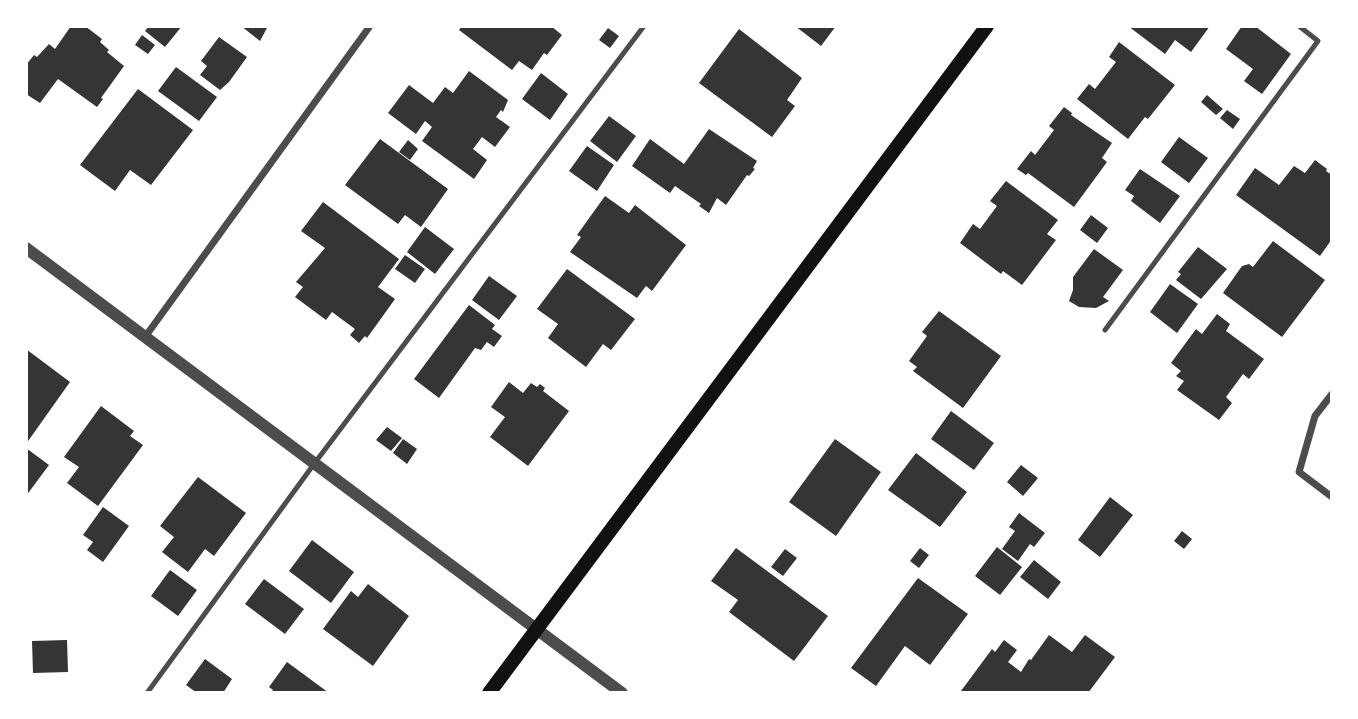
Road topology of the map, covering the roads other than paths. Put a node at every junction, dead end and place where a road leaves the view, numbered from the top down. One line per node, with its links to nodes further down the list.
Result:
1 (370, 26): 7 (street)
2 (644, 26): 9 (lane)
3 (987, 26): 11 (main road)
4 (1299, 26): 6 (lane)
5 (26, 248): 7 (street)
6 (1105, 330)
7 (145, 337): 9 (street)
8 (1332, 394): 10 (street)
9 (314, 464): 11 (street); 12 (lane)
10 (1332, 497)
11 (537, 629): 13 (main road); 14 (street)
12 (146, 693)
13 (489, 693)
14 (622, 693)

